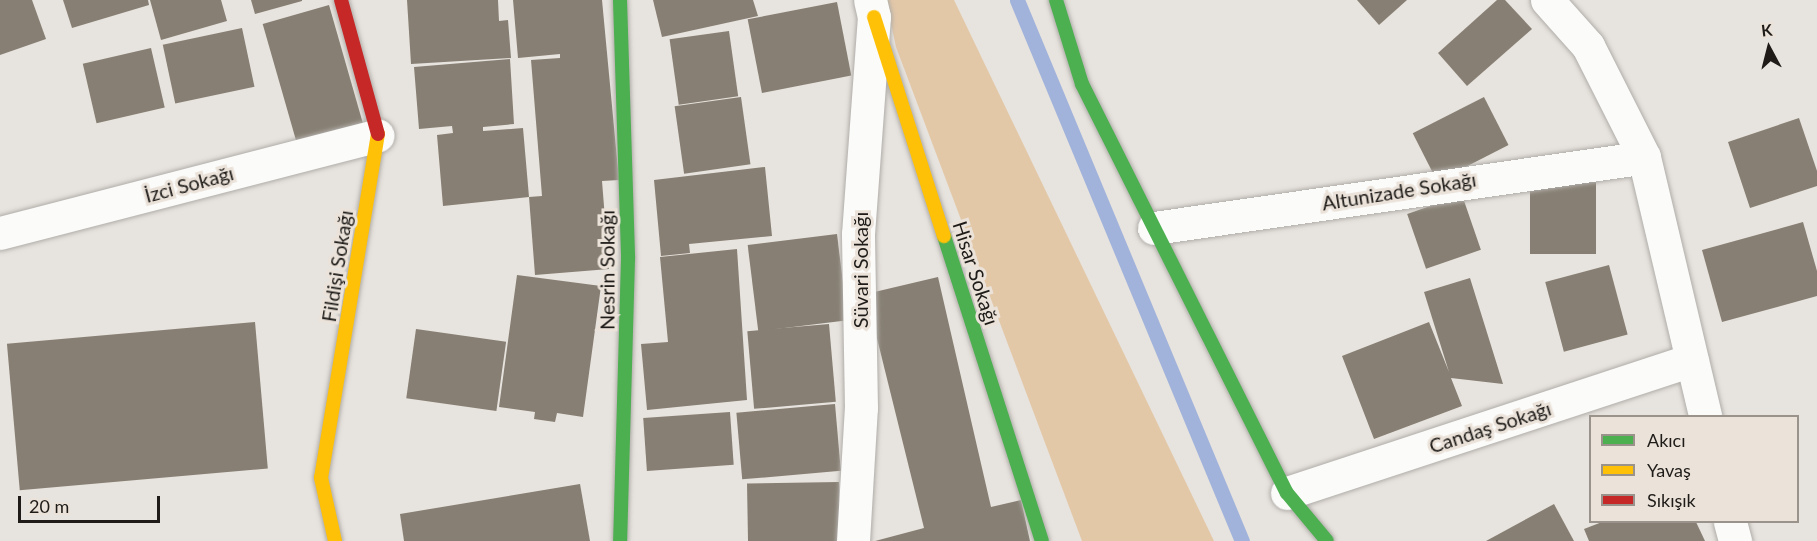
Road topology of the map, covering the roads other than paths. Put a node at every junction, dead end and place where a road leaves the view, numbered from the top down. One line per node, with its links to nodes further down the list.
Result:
1 (341, 0): 6 (street, Fildişi Sokağı)
2 (620, 0): 15 (street, Nesrin Sokağı)
3 (1056, 0): 8 (street)
4 (1547, 0): 7 (street)
5 (872, 9): 16 (street, Süvari Sokağı); 17 (street, Hisar Sokağı)
6 (378, 135): 9 (street, İzci Sokağı); 14 (street, Fildişi Sokağı)
7 (1644, 157): 8 (street, Altunizade Sokağı); 10 (street)
8 (1154, 228): 12 (street)
9 (0, 233)
10 (1692, 360): 11 (street); 12 (street, Candaş Sokağı)
11 (1705, 415)
12 (1287, 493): 18 (street)
13 (1730, 523): 19 (street)
14 (335, 541)
15 (620, 541)
16 (853, 541)
17 (1042, 541)
18 (1327, 541)
19 (1735, 541)

